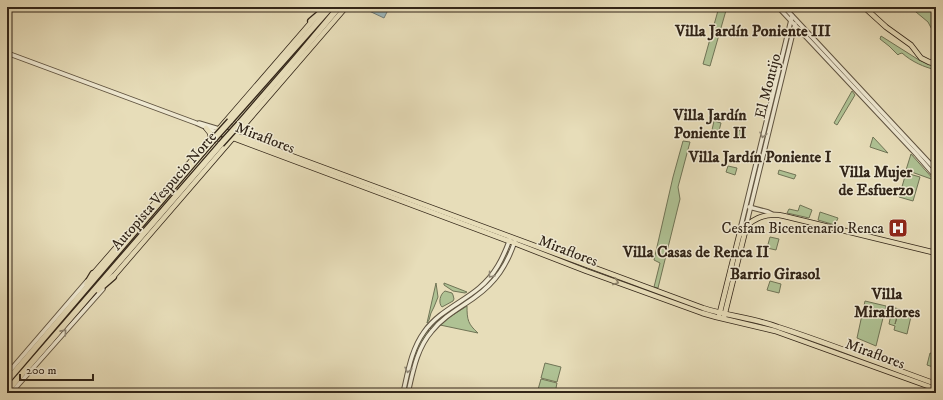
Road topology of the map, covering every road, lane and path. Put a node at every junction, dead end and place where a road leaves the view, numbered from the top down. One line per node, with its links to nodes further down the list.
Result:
1 (324, 7): 11 (main road)
2 (328, 7): 11 (highway)
3 (331, 7): 19 (highway, Autopista Vespucio Norte)
4 (339, 7): 14 (highway); 21 (highway, Autopista Vespucio Norte)
5 (346, 7): 14 (main road)
6 (778, 7): 12 (street)
7 (784, 7): 9 (street)
8 (864, 7): 16 (main road)
9 (792, 16): 10 (street); 12 (street, El Montijo)
10 (796, 20): 13 (street, El Montijo); 17 (street)
11 (311, 21): 19 (main road)
12 (791, 21): 13 (street); 30 (street, El Montijo, one-way to 30)
13 (795, 25): 17 (street); 30 (street, El Montijo)
14 (315, 42): 21 (main road)
15 (7, 53): 20 (street, Miraflores)
16 (936, 64)
17 (836, 65): 18 (street)
18 (875, 107): 28 (street); 29 (street)
19 (227, 122): 21 (main road); 23 (main road); 26 (highway, Autopista Vespucio Norte, bridge)
20 (196, 123): 22 (street, Miraflores); 23 (street, Miraflores)
21 (240, 126): 24 (main road); 25 (main road); 27 (highway, Autopista Vespucio Norte, bridge)
22 (206, 128): 23 (street, Miraflores); 26 (main road)
23 (218, 130): 24 (main road, Miraflores); 26 (main road)
24 (234, 136): 25 (main road, Miraflores); 27 (main road)
25 (242, 139): 27 (main road); 34 (main road, Miraflores)
26 (212, 140): 27 (main road); 41 (main road); 43 (highway, Autopista Vespucio Norte)
27 (224, 144): 42 (main road); 43 (highway, Autopista Vespucio Norte)
28 (936, 170)
29 (936, 177)
30 (748, 207): 31 (street); 32 (street, El Montijo); 33 (street, El Montijo)
31 (772, 214): 32 (main road); 38 (main road)
32 (746, 228): 33 (main road, El Montijo); 45 (main road, El Montijo)
33 (738, 238): 45 (main road, El Montijo)
34 (509, 239): 35 (main road, Miraflores); 36 (street)
35 (515, 241): 37 (street); 39 (main road, Miraflores); 40 (main road, Miraflores)
36 (506, 249): 37 (street); 48 (street, one-way to 48)
37 (511, 252): 50 (street)
38 (936, 253)
39 (588, 266): 40 (main road); 44 (main road, Miraflores)
40 (586, 271): 44 (main road, Miraflores, one-way to 44)
41 (93, 274): 43 (highway); 46 (street)
42 (113, 277): 43 (highway); 53 (street, one-way to 42)
43 (79, 302): 47 (highway, Autopista Vespucio Norte); 52 (highway, Autopista Vespucio Norte)
44 (703, 311): 45 (main road, Miraflores)
45 (722, 316): 49 (main road, Miraflores); 51 (main road, Miraflores)
46 (7, 374)
47 (7, 381)
48 (405, 384): 50 (street); 54 (street)
49 (936, 384)
50 (410, 385): 55 (street)
51 (936, 389)
52 (7, 391)
53 (11, 393)
54 (403, 393)
55 (408, 393)

